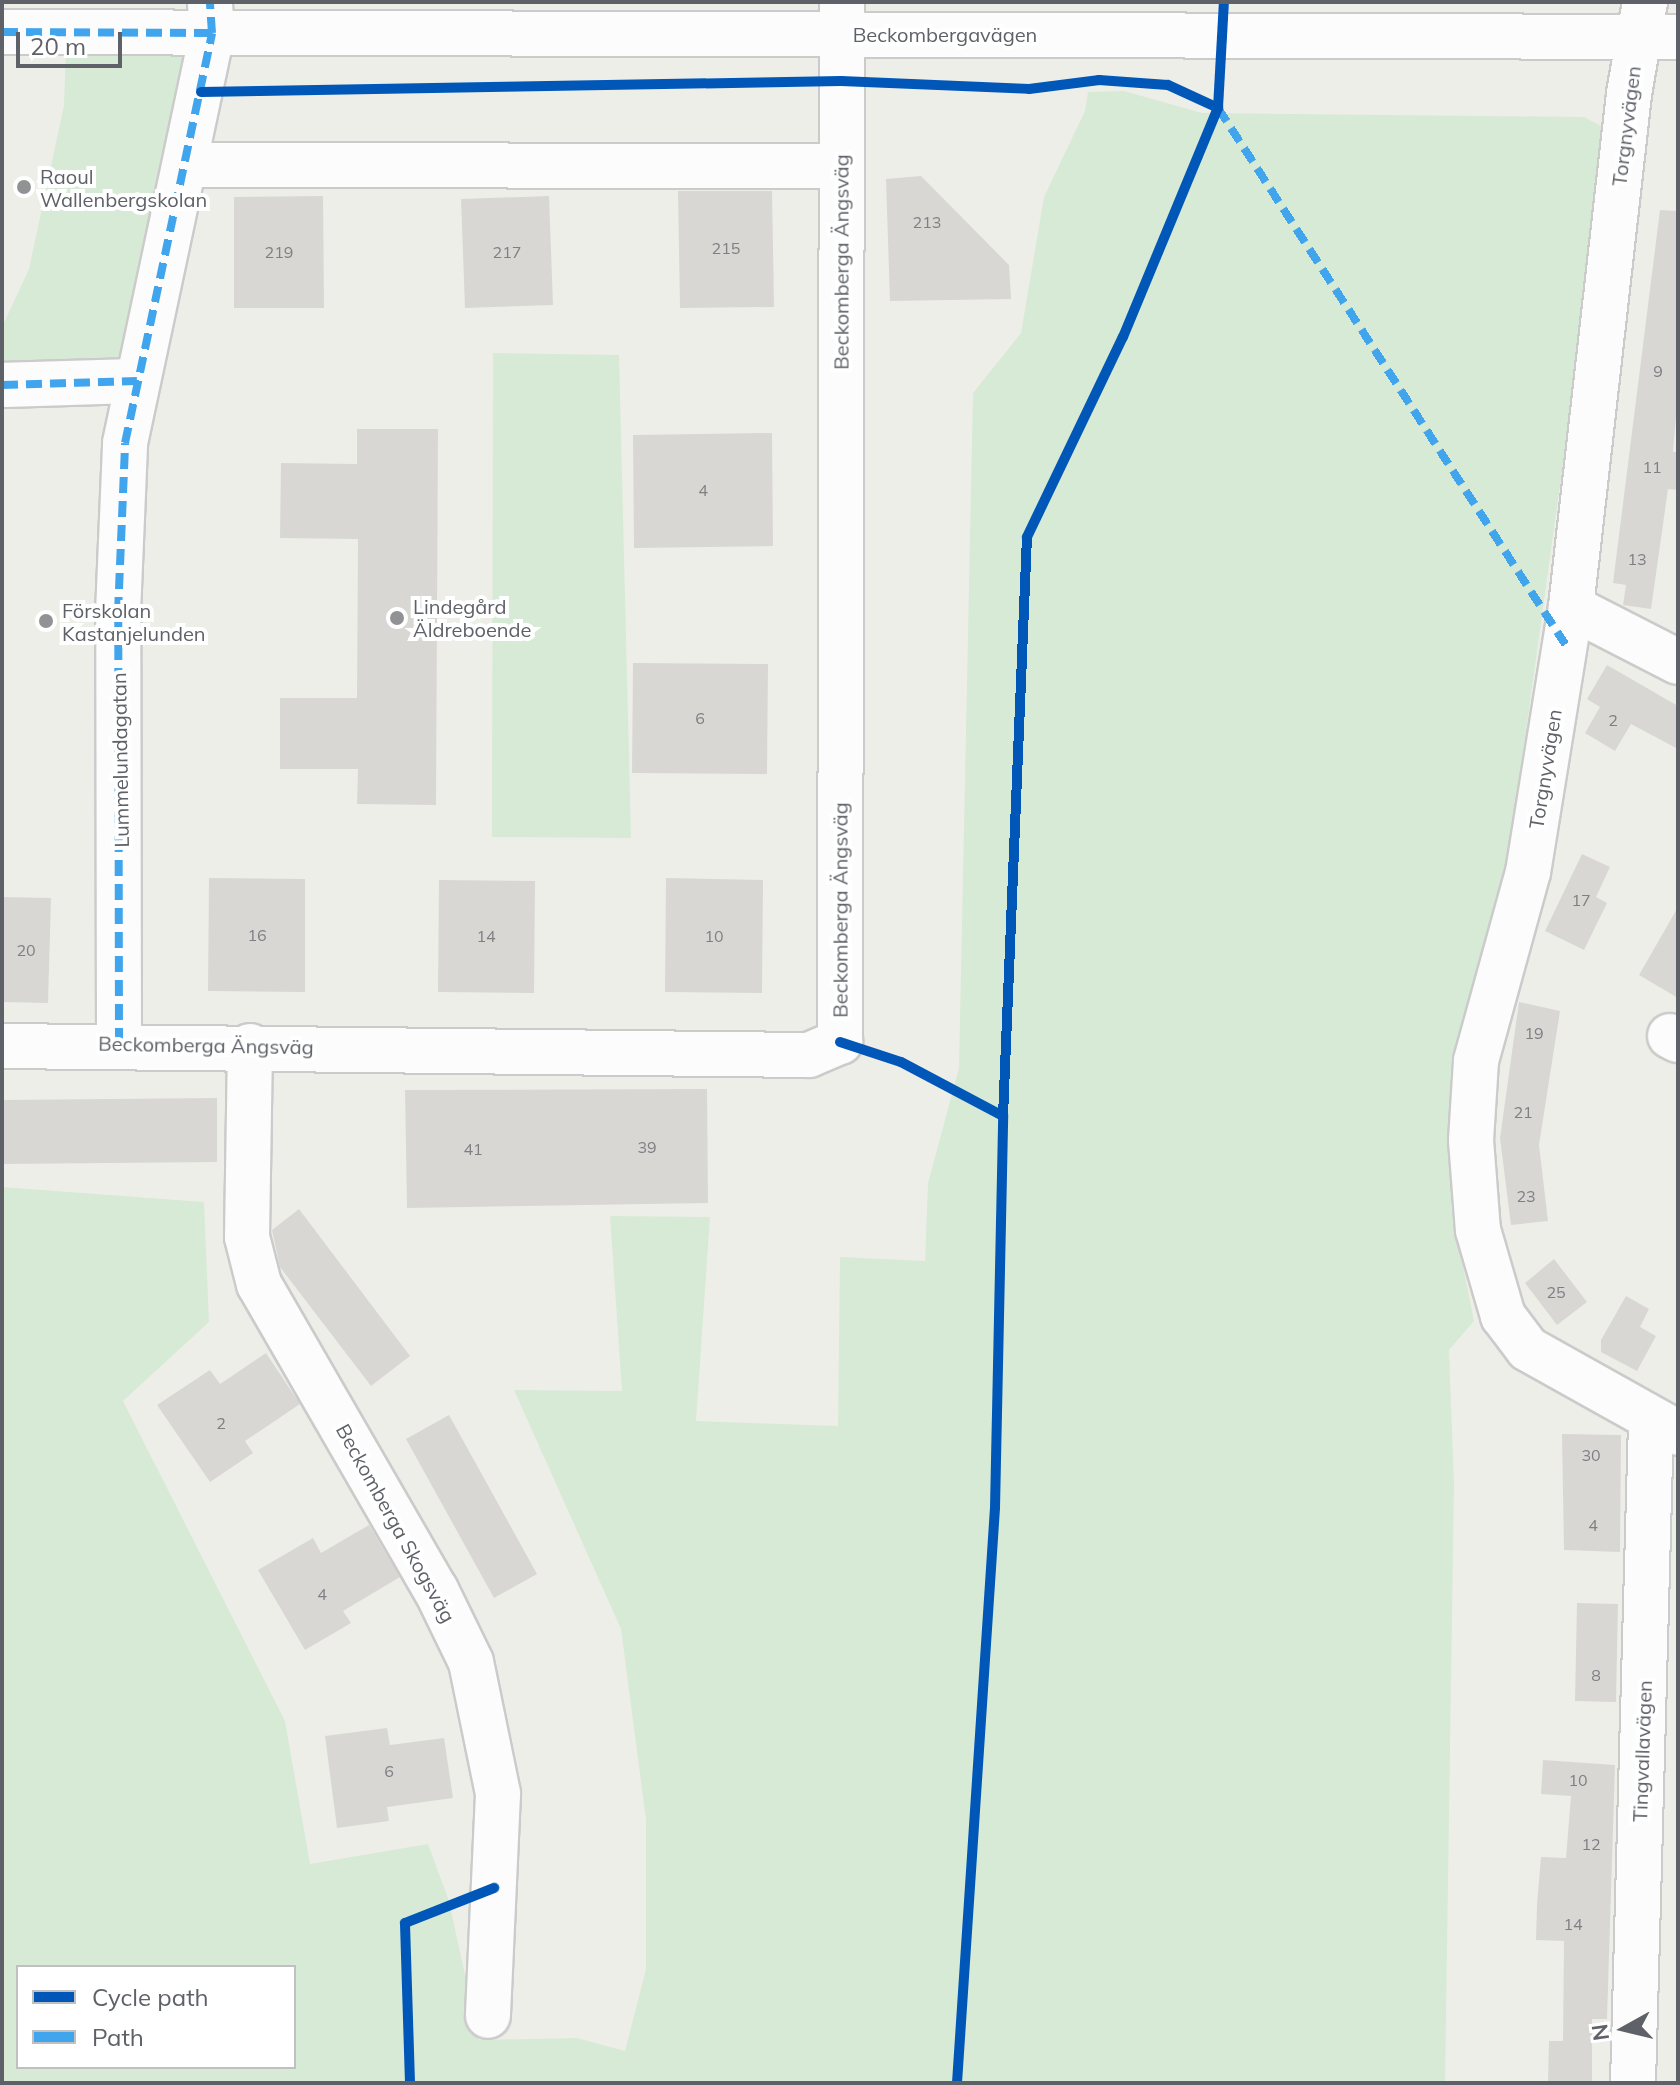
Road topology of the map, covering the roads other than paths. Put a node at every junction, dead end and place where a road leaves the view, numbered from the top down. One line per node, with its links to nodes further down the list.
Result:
1 (211, 17): 2 (street, Beckombergavägen); 4 (street, Beckombergavägen); 5 (street, Lummelundagatan)
2 (842, 18): 3 (street, Beckombergavägen); 6 (street, Beckomberga Ängsväg)
3 (1654, 25): 9 (street, Torgnyvägen)
4 (2, 32)
5 (186, 165): 6 (street); 7 (street, Lummelundagatan)
6 (841, 166): 13 (street, Beckomberga Ängsväg)
7 (137, 381): 8 (street); 11 (street, Lummelundagatan)
8 (2, 385)
9 (1571, 607): 10 (street); 14 (street, Torgnyvägen)
10 (1678, 662)
11 (119, 1044): 12 (street, Beckomberga Ängsväg); 13 (street, Beckomberga Ängsväg)
12 (2, 1046)
13 (250, 1046): 15 (street, Beckomberga Skogsväg)
14 (1664, 1426): 16 (street, Tingvallavägen)
15 (488, 2016)
16 (1633, 2083)

